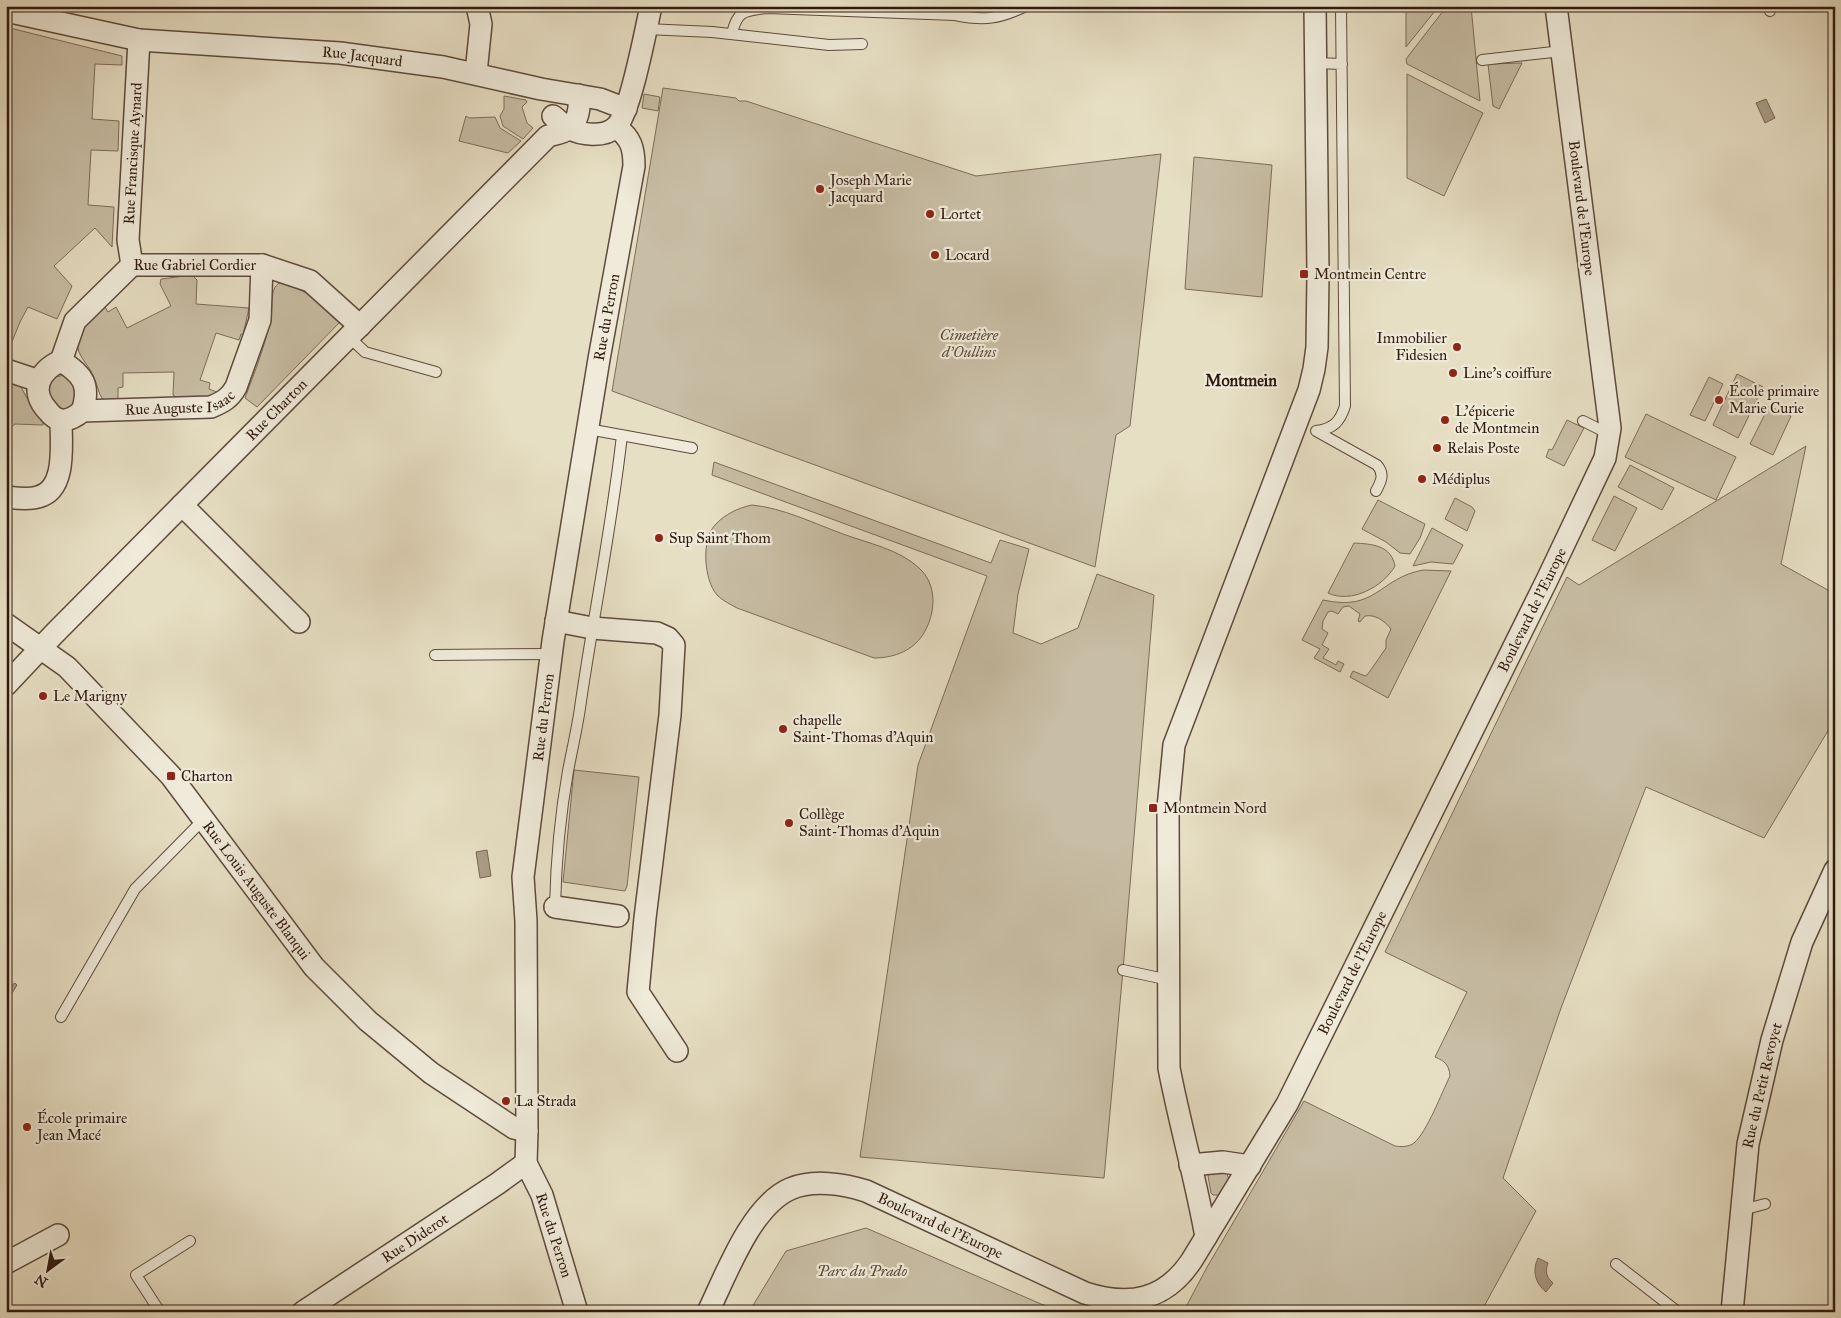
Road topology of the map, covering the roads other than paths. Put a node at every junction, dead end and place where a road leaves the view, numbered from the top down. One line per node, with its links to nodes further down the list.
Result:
1 (477, 6): 16 (street)
2 (651, 6): 8 (street)
3 (1026, 6): 9 (lane)
4 (1315, 6): 13 (street)
5 (1341, 6): 14 (lane)
6 (1556, 6): 15 (street, Boulevard de l'Europe)
7 (6, 11): 10 (street, Rue Jacquard)
8 (646, 29): 9 (lane); 19 (street)
9 (732, 34): 11 (lane)
10 (139, 40): 16 (street, Rue Jacquard); 22 (street, Rue Francisque Aynard)
11 (862, 44)
12 (1482, 60): 15 (lane)
13 (1316, 63): 14 (lane); 32 (street)
14 (1342, 64): 34 (lane)
15 (1561, 66): 35 (street, Boulevard de l'Europe)
16 (476, 73): 17 (street, Rue Jacquard)
17 (541, 89): 18 (street, Rue Jacquard); 20 (street)
18 (578, 95): 19 (street, Rue Jacquard); 21 (street)
19 (621, 118): 21 (street); 33 (street, Rue du Perron)
20 (551, 126): 21 (street, Rue Charton); 24 (street, Rue Charton)
21 (570, 129)
22 (132, 265): 23 (street, Rue Gabriel Cordier); 25 (street, Rue Gabriel Cordier)
23 (262, 265): 24 (street, Rue Gabriel Cordier); 29 (street, Rue Auguste Isaac)
24 (354, 332): 27 (lane); 40 (street, Rue Charton)
25 (61, 362): 28 (street); 29 (street)
26 (6, 370): 28 (street)
27 (436, 372)
28 (39, 382): 30 (street)
29 (82, 411): 30 (street)
30 (62, 420): 39 (street)
31 (1583, 421): 35 (lane)
32 (1297, 423): 34 (lane); 54 (street)
33 (588, 429): 36 (lane); 41 (street, Rue du Perron)
34 (1316, 431): 38 (lane)
35 (1609, 434): 60 (street, Boulevard de l'Europe)
36 (622, 435): 37 (lane); 44 (lane)
37 (692, 448)
38 (1376, 491)
39 (6, 497)
40 (182, 505): 42 (street); 45 (street, Rue Charton)
41 (556, 621): 44 (street); 46 (street, Rue du Perron)
42 (299, 622)
43 (6, 624): 45 (street, Rue Louis Auguste Blanqui)
44 (592, 628): 51 (lane); 52 (street)
45 (41, 648): 48 (street, Rue Charton); 49 (street, Rue Louis Auguste Blanqui)
46 (551, 654): 47 (lane); 57 (street, Rue du Perron)
47 (435, 655)
48 (6, 685)
49 (203, 820): 55 (lane); 57 (street, Rue Louis Auguste Blanqui)
50 (1835, 870): 62 (street, Rue du Petit Revoyet)
51 (555, 907): 52 (street)
52 (631, 916): 56 (street)
53 (1123, 970): 54 (lane)
54 (1169, 980): 59 (street)
55 (60, 1017)
56 (677, 1051)
57 (527, 1131): 58 (street, Rue du Perron)
58 (526, 1163): 69 (street, Rue Diderot); 70 (street, Rue du Perron)
59 (1190, 1165): 60 (street); 64 (street)
60 (1250, 1166): 64 (street, Boulevard de l'Europe)
61 (1765, 1204): 62 (lane)
62 (1742, 1210): 73 (street, Rue du Petit Revoyet)
63 (58, 1235): 66 (street)
64 (1206, 1237): 71 (street, Boulevard de l'Europe)
65 (190, 1241): 68 (lane)
66 (6, 1263)
67 (1616, 1264): 72 (lane)
68 (160, 1312)
69 (303, 1312)
70 (577, 1312)
71 (708, 1312)
72 (1678, 1312)
73 (1732, 1312)

